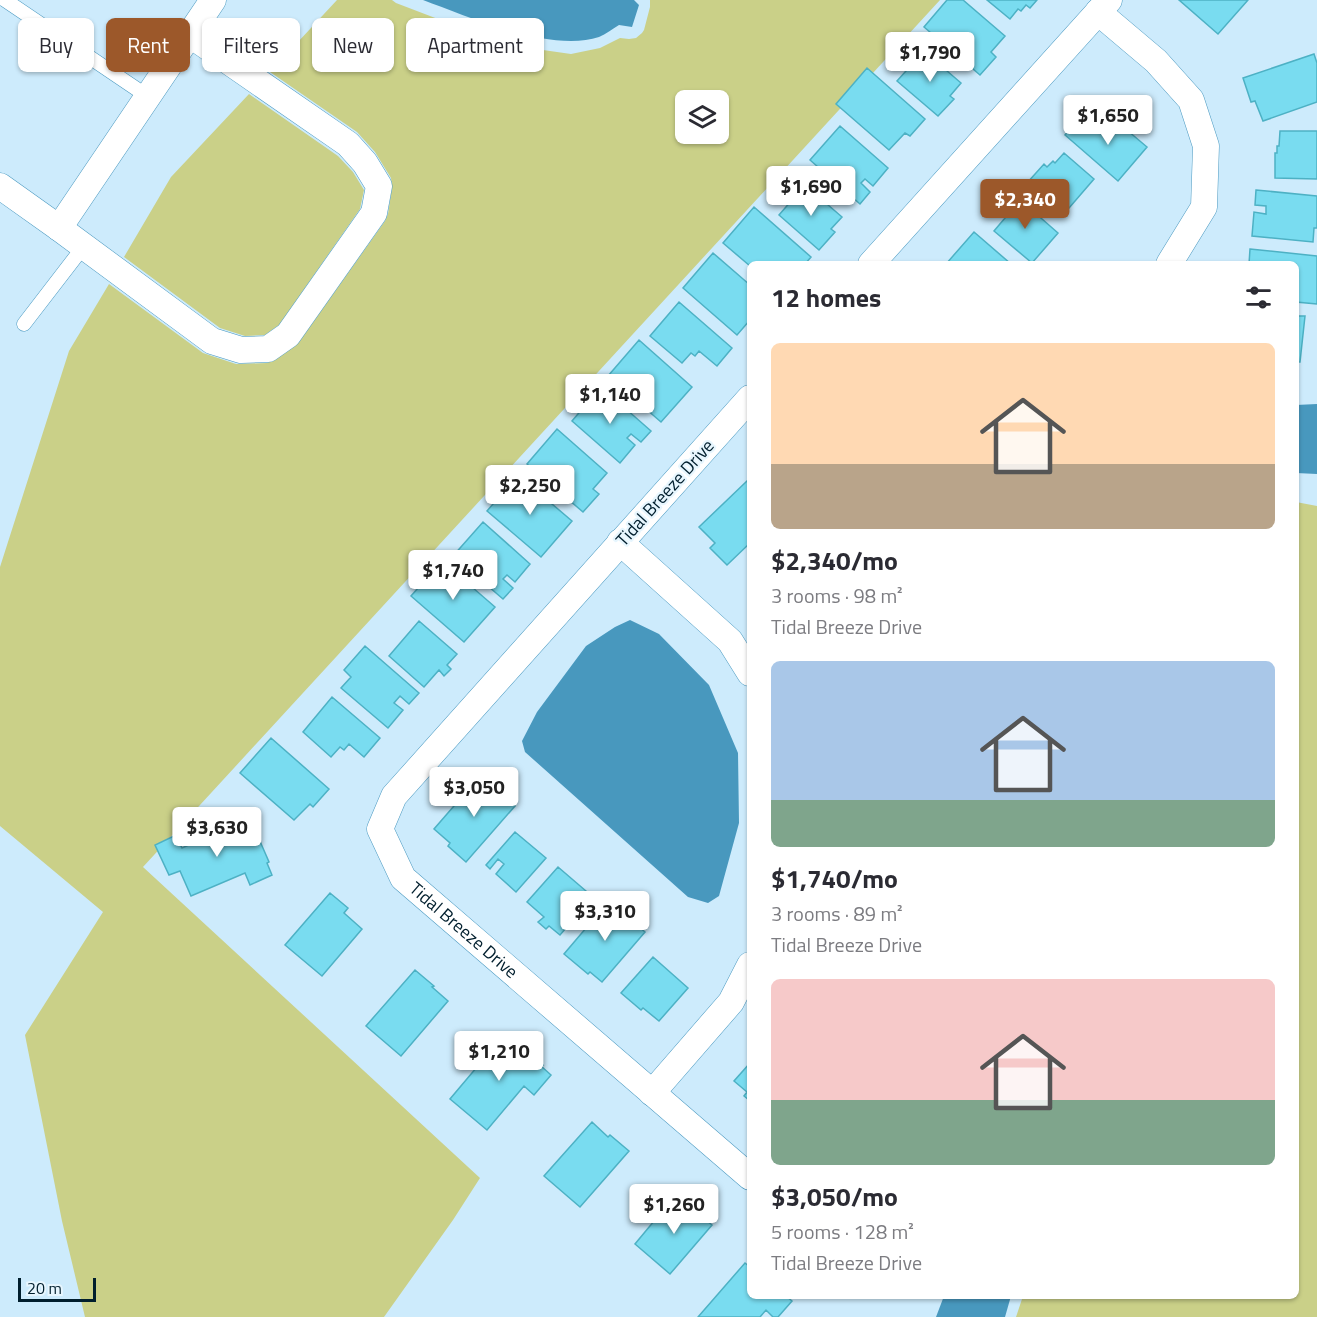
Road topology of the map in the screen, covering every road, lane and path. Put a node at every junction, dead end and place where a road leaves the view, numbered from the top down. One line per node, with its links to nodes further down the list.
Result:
1 (5, 0): 7 (lane)
2 (213, 0): 4 (street)
3 (1103, 6): 11 (street); 12 (street)
4 (190, 33)
5 (190, 35): 10 (street)
6 (163, 72): 7 (street)
7 (147, 96): 9 (street)
8 (0, 186): 9 (street)
9 (59, 228): 10 (street)
10 (84, 246): 13 (lane)
11 (874, 261)
12 (1172, 261)
13 (24, 324)
14 (747, 401): 15 (street, Tidal Breeze Drive)
15 (620, 542): 16 (street); 18 (street, Tidal Breeze Drive)
16 (747, 668)
17 (747, 971): 18 (street)
18 (652, 1093): 19 (street, Tidal Breeze Drive)
19 (747, 1174)

